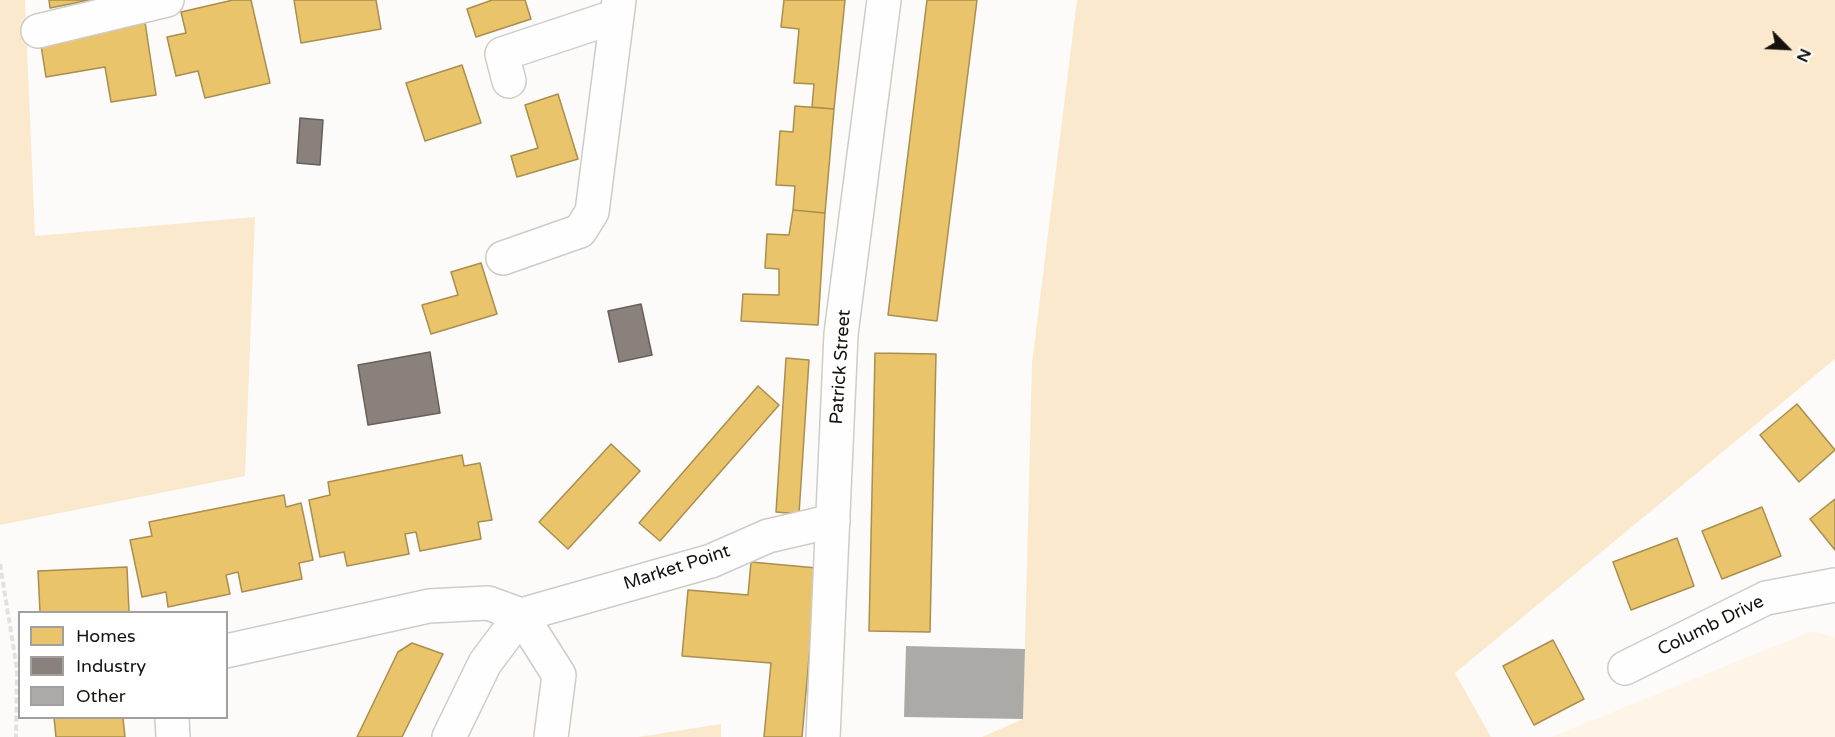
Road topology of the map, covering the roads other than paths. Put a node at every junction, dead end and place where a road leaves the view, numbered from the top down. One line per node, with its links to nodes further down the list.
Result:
1 (167, 0): 4 (street)
2 (884, 0): 7 (street, Patrick Street)
3 (618, 8): 5 (street); 6 (street)
4 (38, 31)
5 (509, 81)
6 (503, 258)
7 (833, 521): 9 (street, Market Point); 16 (street, Patrick Street)
8 (1835, 585): 11 (street, Columb Drive)
9 (521, 615): 10 (street); 14 (street); 15 (street)
10 (228, 651)
11 (1625, 668)
12 (171, 719): 13 (street)
13 (173, 737)
14 (449, 737)
15 (551, 737)
16 (823, 737)

